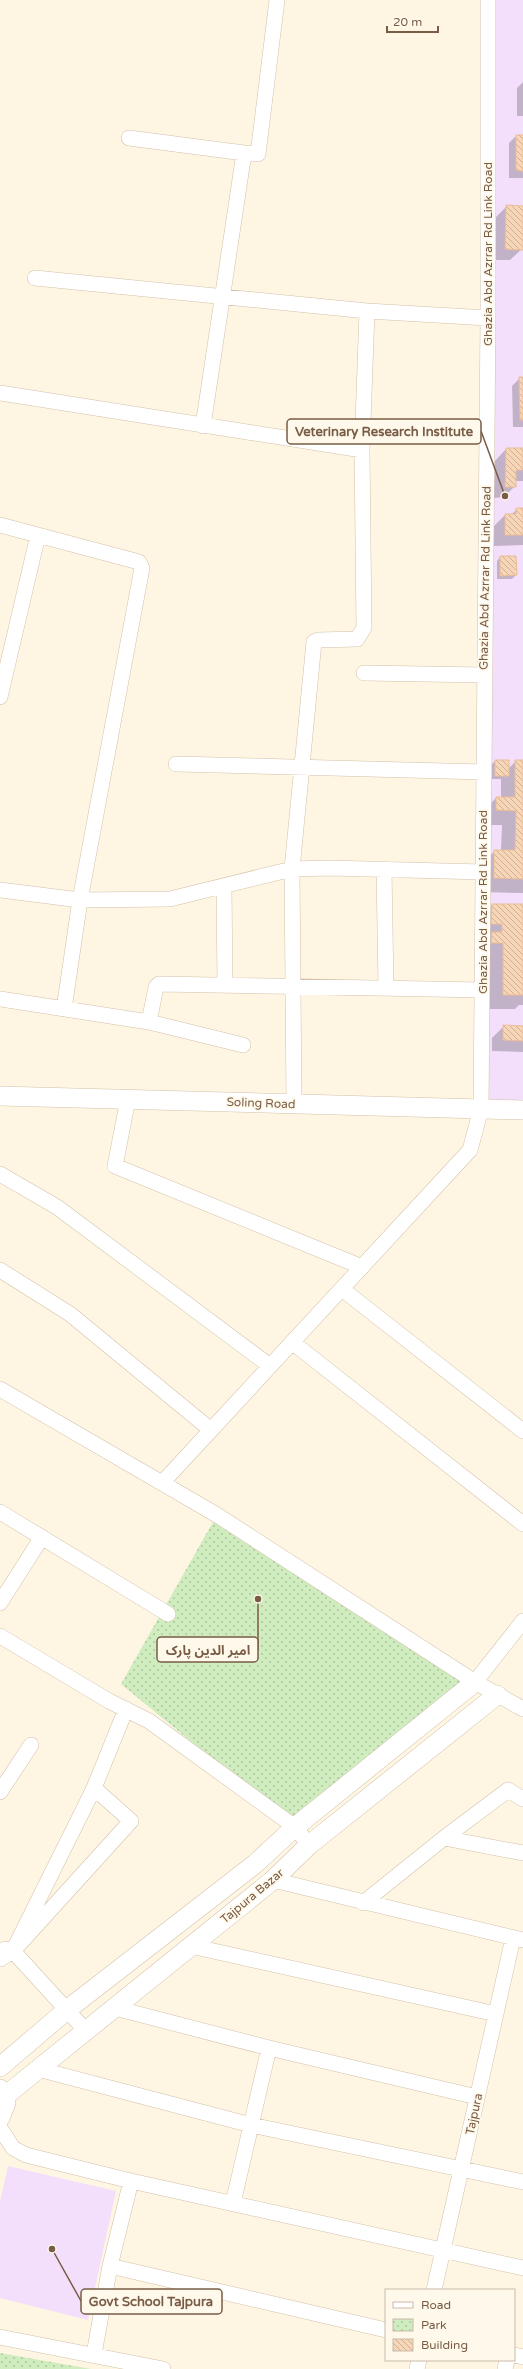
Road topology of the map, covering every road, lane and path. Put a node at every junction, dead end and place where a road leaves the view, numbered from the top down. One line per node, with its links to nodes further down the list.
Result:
1 (277, 0): 4 (street)
2 (488, 0): 8 (street, Ghazia Abd Azrrar Rd Link Road)
3 (129, 138): 4 (street)
4 (244, 153): 6 (street)
5 (35, 278): 6 (street)
6 (222, 296): 7 (street); 10 (street)
7 (367, 311): 8 (street); 11 (street)
8 (488, 318): 15 (street, Ghazia Abd Azrrar Rd Link Road)
9 (0, 393): 10 (street)
10 (203, 426): 11 (street)
11 (362, 450): 18 (street)
12 (0, 525): 13 (street)
13 (38, 535): 16 (street); 25 (street)
14 (364, 673): 15 (street)
15 (485, 675): 19 (street, Ghazia Abd Azrrar Rd Link Road)
16 (0, 696)
17 (176, 764): 18 (street)
18 (301, 769): 19 (street); 20 (street)
19 (484, 772): 22 (street, Ghazia Abd Azrrar Rd Link Road)
20 (292, 869): 21 (street); 23 (street); 27 (street)
21 (384, 869): 22 (street); 28 (street)
22 (483, 872): 29 (street, Ghazia Abd Azrrar Rd Link Road)
23 (224, 886): 25 (street); 26 (street)
24 (0, 890): 25 (street)
25 (80, 900): 31 (street)
26 (225, 985): 27 (street); 32 (street)
27 (293, 988): 28 (street); 36 (street)
28 (386, 988): 29 (street)
29 (482, 990): 37 (street, Ghazia Abd Azrrar Rd Link Road)
30 (0, 999): 31 (street)
31 (64, 1009): 32 (street)
32 (149, 1022): 33 (street)
33 (243, 1045)
34 (0, 1096): 35 (street, Soling Road)
35 (128, 1099): 36 (street, Soling Road); 40 (street)
36 (294, 1104): 37 (street, Soling Road)
37 (481, 1109): 38 (street, Soling Road); 40 (street, Ghazia Abd Azrrar Rd Link Road)
38 (523, 1110)
39 (0, 1174): 44 (street)
40 (362, 1267): 42 (street, Ghazia Abd Azrrar Rd Link Road)
41 (0, 1270): 46 (street)
42 (342, 1288): 43 (street, Ghazia Abd Azrrar Rd Link Road); 47 (street)
43 (292, 1342): 44 (street, Ghazia Abd Azrrar Rd Link Road); 50 (street)
44 (270, 1366): 46 (street, Ghazia Abd Azrrar Rd Link Road)
45 (0, 1389): 48 (street)
46 (211, 1430): 48 (street, Ghazia Abd Azrrar Rd Link Road)
47 (523, 1431)
48 (162, 1483): 56 (street)
49 (0, 1512): 51 (street)
50 (523, 1524)
51 (42, 1537): 52 (street); 53 (street)
52 (0, 1602)
53 (168, 1614)
54 (523, 1621): 56 (street)
55 (0, 1636): 58 (street)
56 (475, 1682): 57 (street); 64 (street, Tajpura Bazar)
57 (497, 1695): 59 (street); 66 (street, Tajpura Bazar)
58 (126, 1709): 61 (street); 64 (street)
59 (523, 1709)
60 (31, 1745): 62 (street)
61 (94, 1788): 72 (street); 72 (street)
62 (0, 1792)
63 (523, 1799): 65 (street)
64 (295, 1827): 66 (street); 75 (street, Tajpura Bazar)
65 (444, 1838): 67 (street); 69 (street)
66 (309, 1845): 68 (street, Tajpura Bazar)
67 (523, 1853)
68 (273, 1880): 69 (street); 71 (street, Tajpura Bazar)
69 (363, 1903): 70 (street)
70 (518, 1939): 76 (street, Tajpura)
71 (191, 1946): 74 (street, Tajpura Bazar); 76 (street)
72 (7, 1949): 73 (street); 75 (street)
73 (0, 1959)
74 (116, 2008): 77 (street, Tajpura Bazar); 78 (street)
75 (68, 2009): 77 (street); 79 (street, Tajpura Bazar)
76 (496, 2014): 82 (street, Tajpura)
77 (86, 2030): 80 (street, Tajpura Bazar)
78 (269, 2048): 82 (street); 84 (street)
79 (0, 2067)
80 (38, 2069): 81 (street, Tajpura Bazar); 84 (street)
81 (2, 2092): 83 (street, Tajpura Bazar)
82 (477, 2097): 86 (street, Tajpura)
83 (0, 2118)
84 (251, 2125): 86 (street); 89 (street)
85 (0, 2128): 87 (street)
86 (462, 2169): 88 (street); 90 (street, Tajpura)
87 (131, 2181): 89 (street); 91 (street)
88 (523, 2182)
89 (233, 2203): 90 (street)
90 (443, 2250): 92 (street); 93 (street, Tajpura)
91 (110, 2266): 94 (street); 96 (street)
92 (523, 2268)
93 (434, 2289)
94 (385, 2330)
95 (0, 2336): 96 (street)
96 (94, 2354): 97 (street)
97 (163, 2369)

